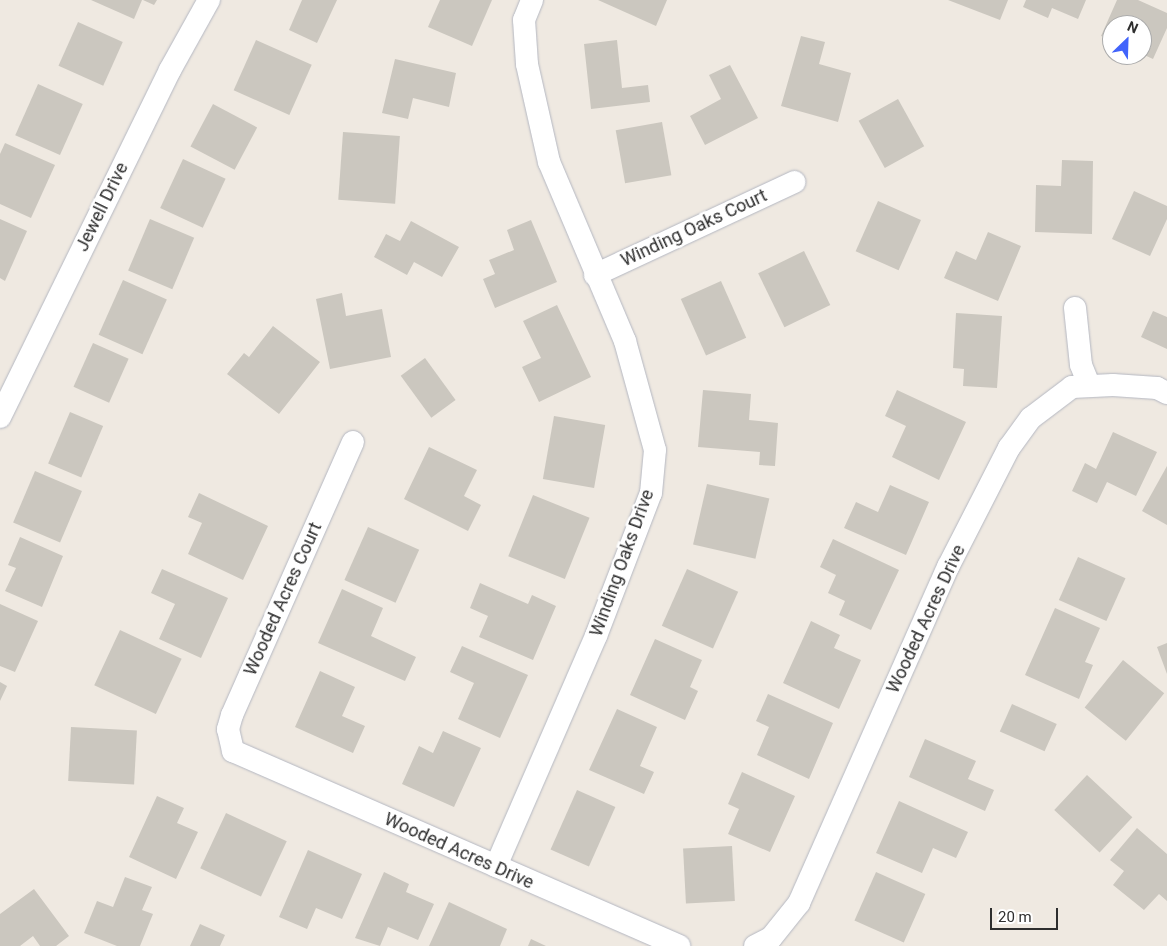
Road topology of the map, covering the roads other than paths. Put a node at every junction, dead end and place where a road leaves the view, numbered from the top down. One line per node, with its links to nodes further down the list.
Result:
1 (209, 0): 8 (street, Jewell Drive)
2 (532, 0): 4 (street, Winding Oaks Drive)
3 (794, 182): 4 (street, Winding Oaks Court)
4 (595, 275): 11 (street, Winding Oaks Drive)
5 (1075, 308): 6 (street)
6 (1089, 385): 7 (street, Wooded Acres Drive); 13 (street, Wooded Acres Drive)
7 (1167, 393)
8 (0, 417)
9 (353, 442): 10 (street, Wooded Acres Court)
10 (238, 756): 11 (street, Wooded Acres Drive)
11 (496, 866): 12 (street, Wooded Acres Drive)
12 (679, 946)
13 (754, 946)

